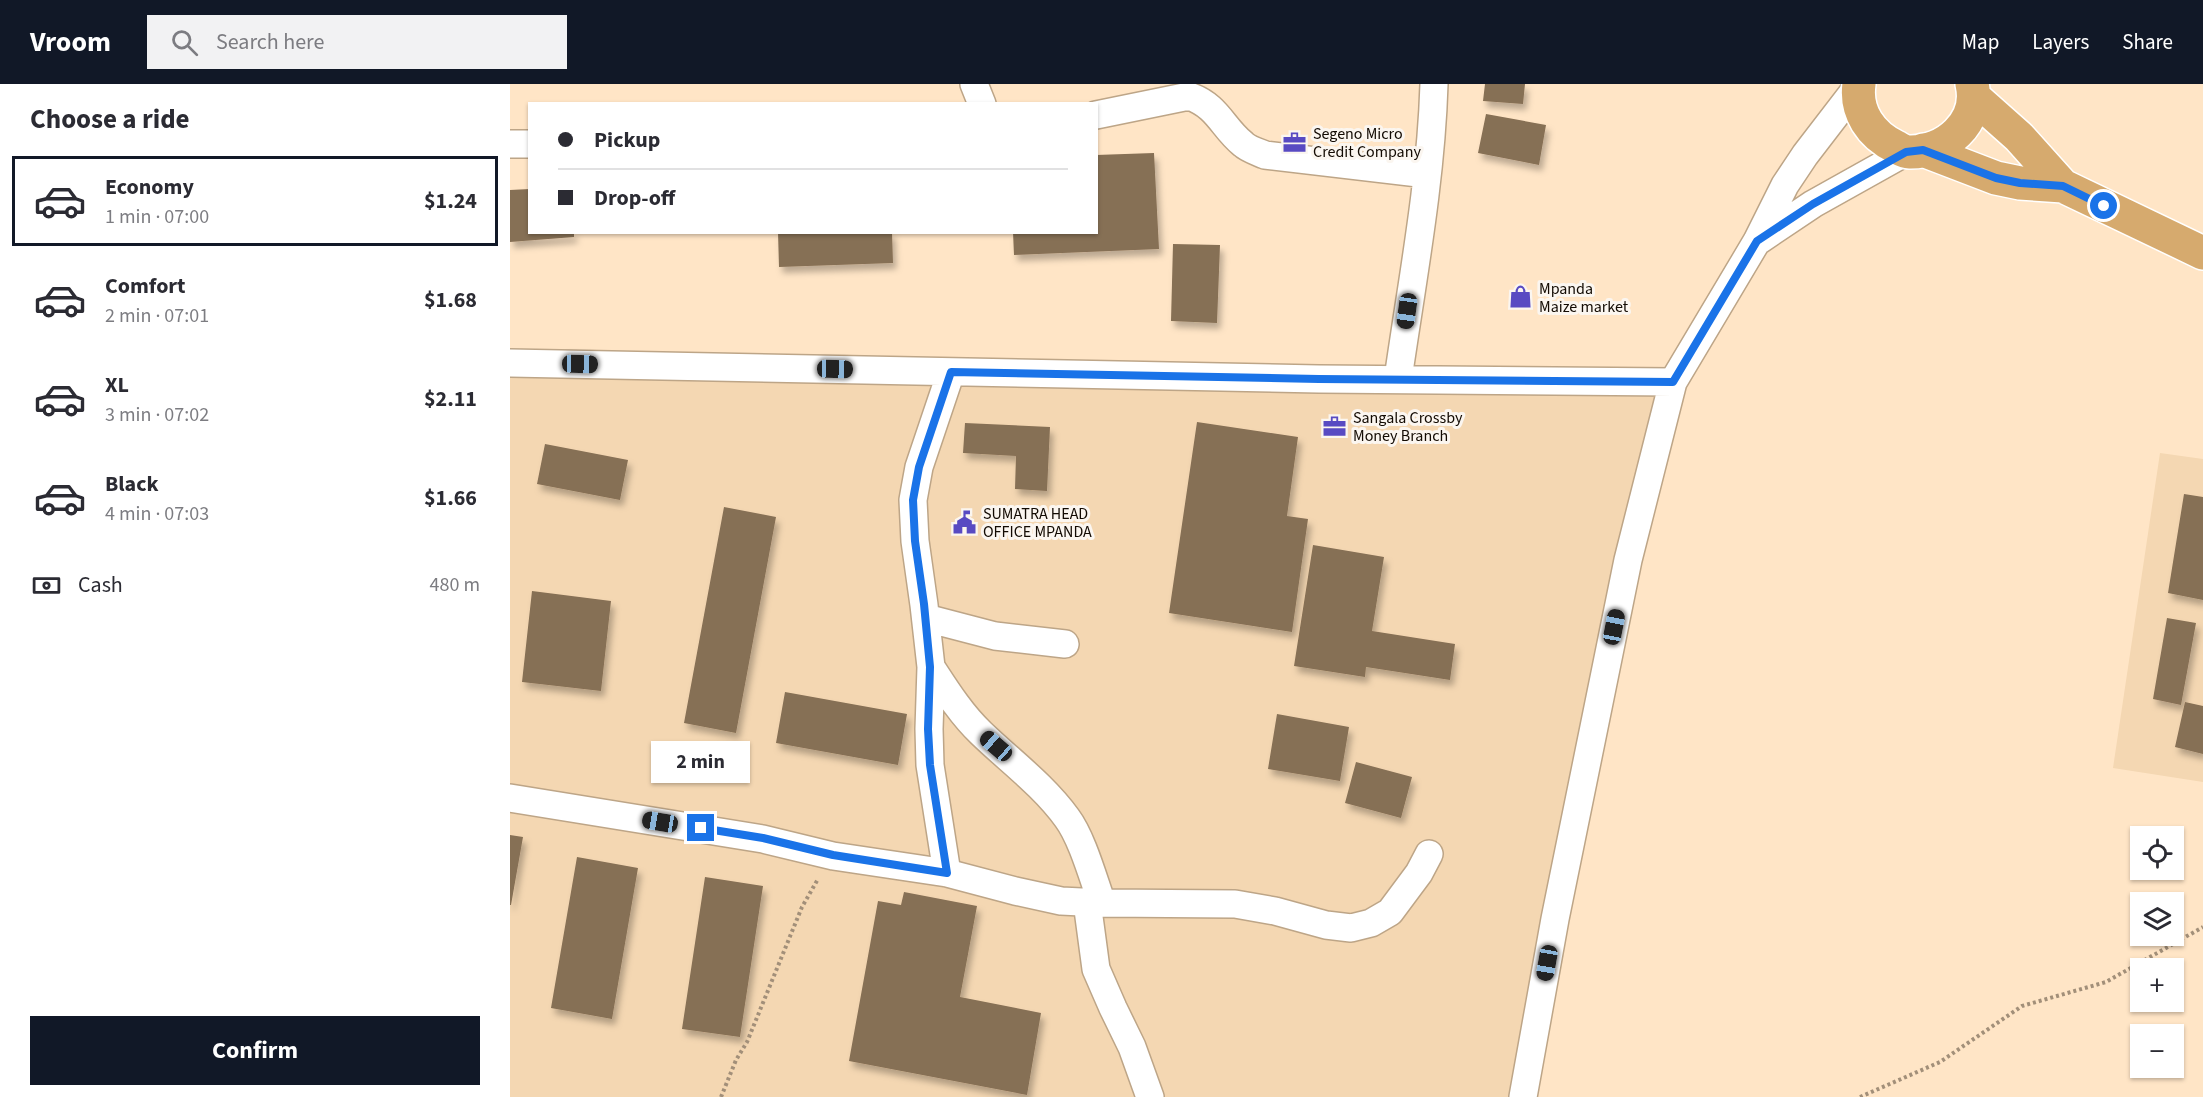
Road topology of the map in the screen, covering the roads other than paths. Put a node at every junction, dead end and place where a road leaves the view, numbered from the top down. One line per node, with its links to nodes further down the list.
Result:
1 (974, 84): 5 (street)
2 (1434, 84): 10 (street)
3 (1857, 85): 9 (highway); 12 (street)
4 (1973, 90): 9 (highway); 11 (highway)
5 (981, 102)
6 (1098, 115): 10 (street)
7 (510, 144): 8 (street)
8 (528, 144)
9 (1915, 151): 11 (highway); 12 (street)
10 (1427, 174): 16 (street)
11 (2063, 186): 13 (highway)
12 (1757, 241): 17 (street)
13 (2203, 253)
14 (510, 363): 15 (street)
15 (951, 372): 16 (street); 18 (street)
16 (1398, 379): 17 (street)
17 (1673, 382): 26 (street)
18 (926, 618): 19 (street); 20 (street)
19 (1065, 644)
20 (930, 667): 23 (street); 24 (street)
21 (510, 798): 23 (street)
22 (1429, 854): 24 (street)
23 (947, 873): 24 (street)
24 (1094, 903): 25 (street)
25 (1150, 1097)
26 (1522, 1097)

